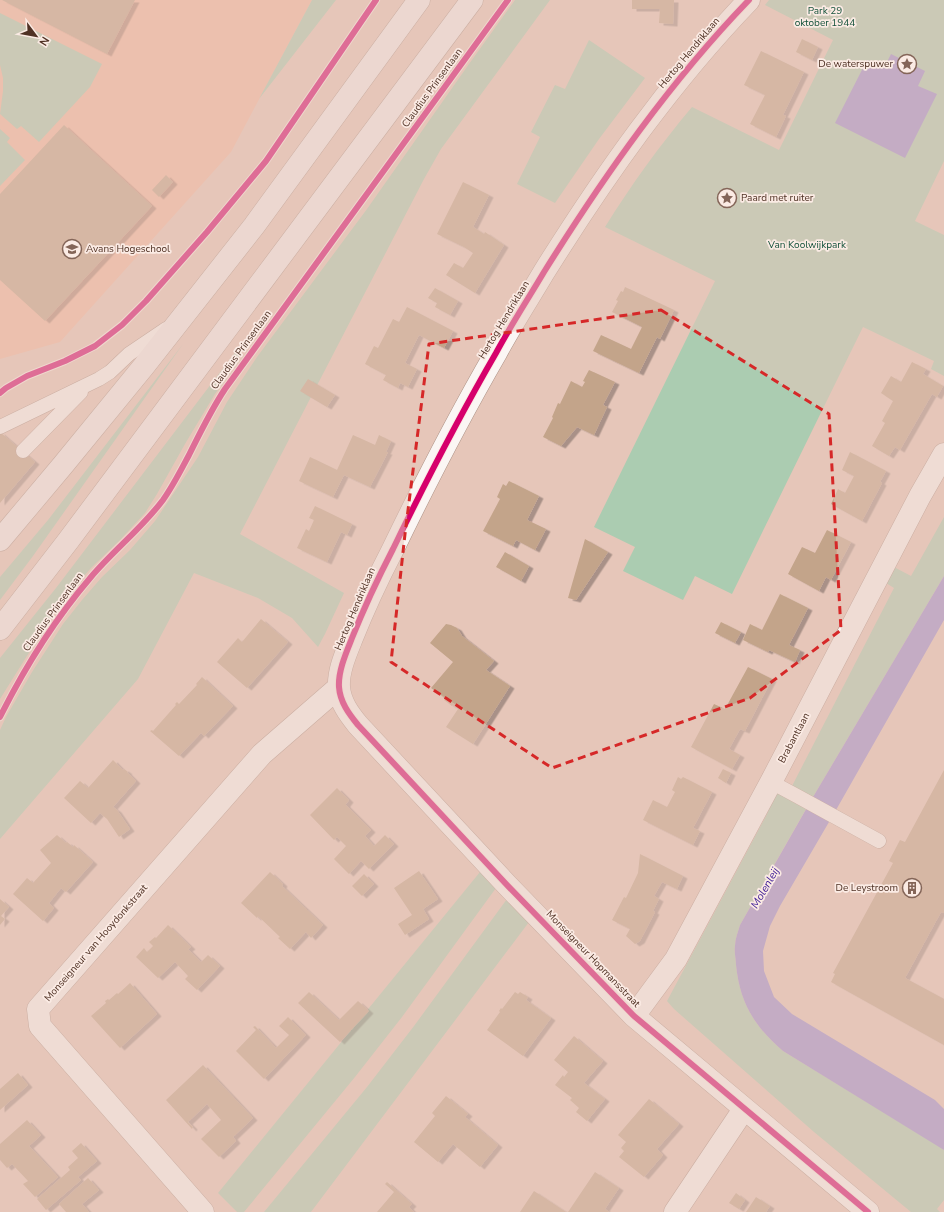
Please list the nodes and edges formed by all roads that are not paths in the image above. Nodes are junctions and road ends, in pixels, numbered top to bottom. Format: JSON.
{"nodes":[{"id":1,"x":419,"y":0,"type":"edge"},
{"id":2,"x":472,"y":0,"type":"edge"},
{"id":3,"x":748,"y":0,"type":"edge"},
{"id":4,"x":181,"y":319,"type":"junction"},
{"id":5,"x":88,"y":385,"type":"junction"},
{"id":6,"x":0,"y":427,"type":"edge"},
{"id":7,"x":22,"y":451,"type":"dead end"},
{"id":8,"x":944,"y":454,"type":"edge"},
{"id":9,"x":0,"y":540,"type":"edge"},
{"id":10,"x":0,"y":629,"type":"edge"},
{"id":11,"x":339,"y":687,"type":"junction"},
{"id":12,"x":771,"y":782,"type":"junction"},
{"id":13,"x":879,"y":841,"type":"dead end"},
{"id":14,"x":634,"y":1016,"type":"junction"},
{"id":15,"x":744,"y":1109,"type":"junction"},
{"id":16,"x":203,"y":1212,"type":"edge"},
{"id":17,"x":675,"y":1212,"type":"edge"},
{"id":18,"x":868,"y":1212,"type":"edge"}],
"edges":[{"from":1,"to":4,"type":"main road"},
{"from":2,"to":10,"type":"main road","name":"Claudius Prinsenlaan"},
{"from":3,"to":11,"type":"street","name":"Hertog Hendriklaan"},
{"from":4,"to":5,"type":"lane"},
{"from":4,"to":9,"type":"main road"},
{"from":5,"to":6,"type":"lane"},
{"from":5,"to":7,"type":"lane"},
{"from":8,"to":12,"type":"street","name":"Brabantlaan"},
{"from":11,"to":14,"type":"street","name":"Monseigneur Hopmansstraat"},
{"from":11,"to":16,"type":"street","name":"Monseigneur van Hooydonkstraat"},
{"from":12,"to":13,"type":"lane"},
{"from":12,"to":14,"type":"street","name":"Brabantlaan"},
{"from":14,"to":15,"type":"street","name":"Monseigneur Hopmansstraat"},
{"from":15,"to":17,"type":"street"},
{"from":15,"to":18,"type":"street","name":"Monseigneur Hopmansstraat"}]}
